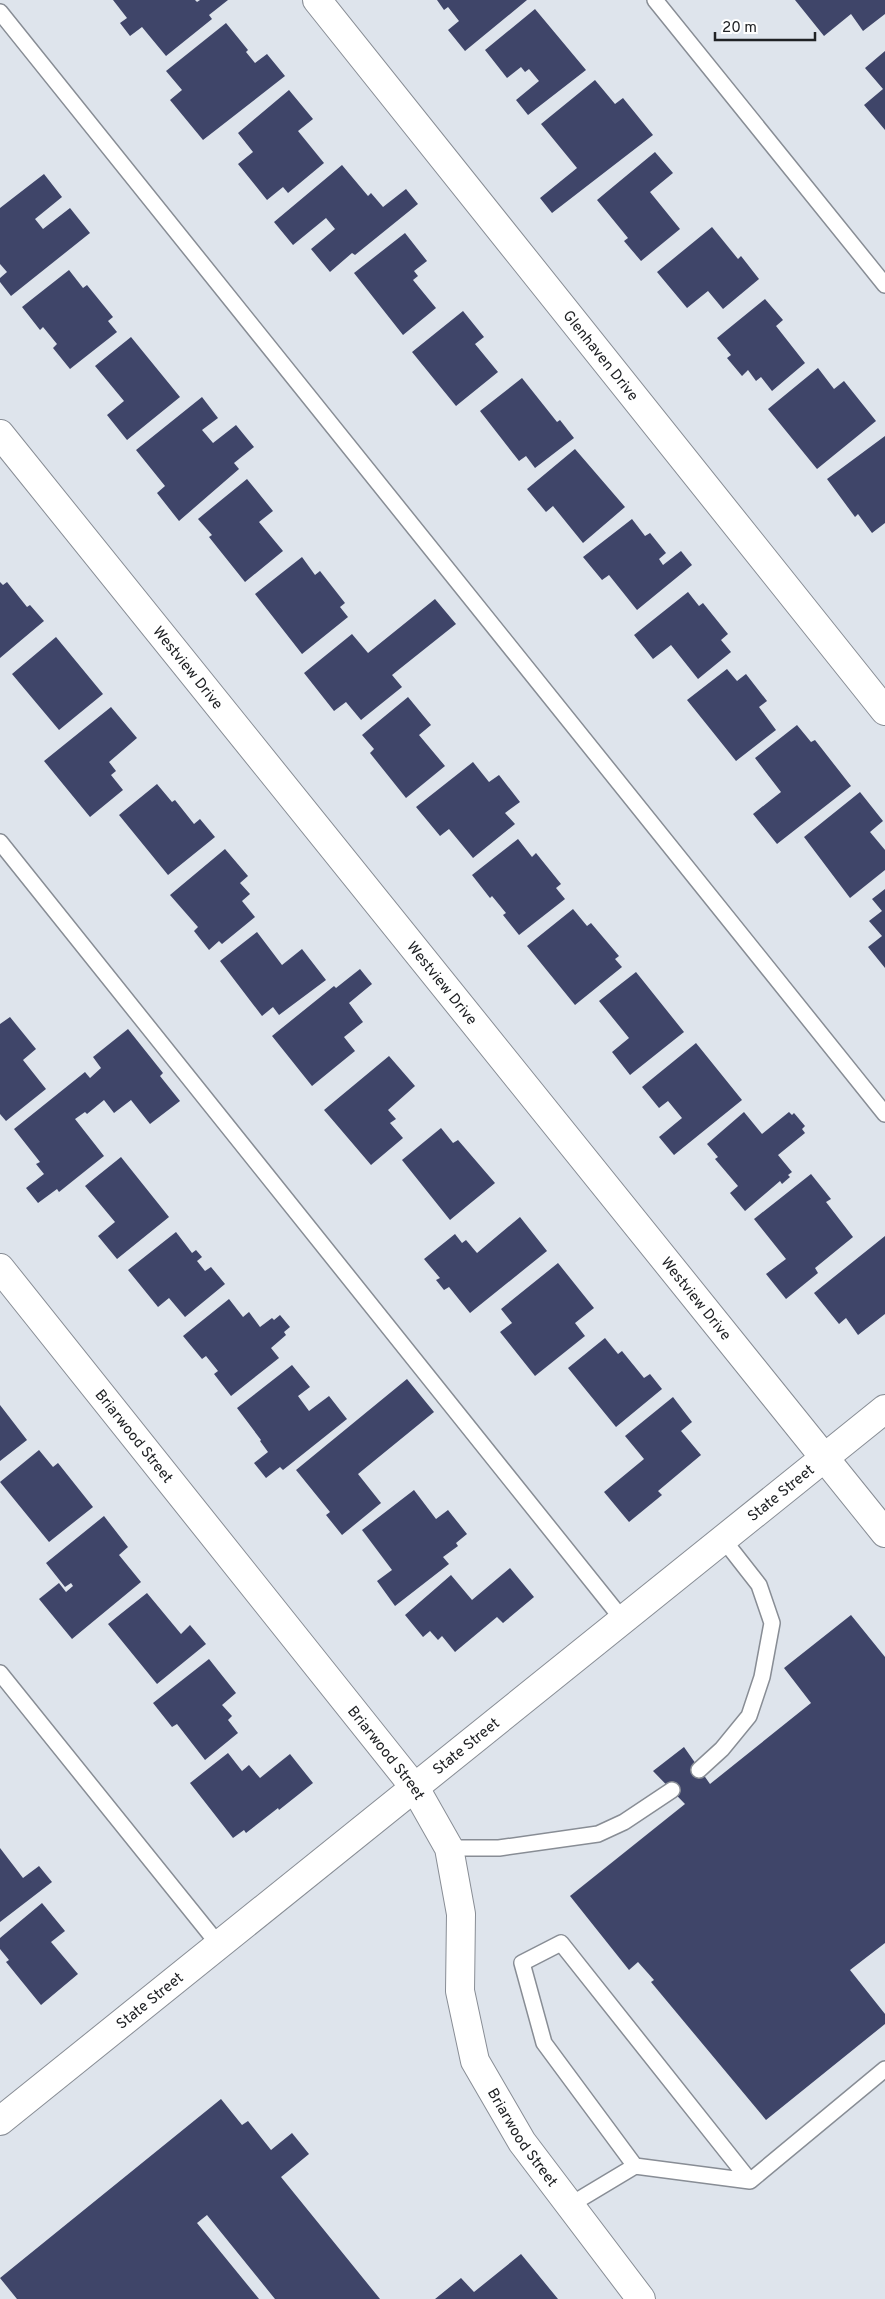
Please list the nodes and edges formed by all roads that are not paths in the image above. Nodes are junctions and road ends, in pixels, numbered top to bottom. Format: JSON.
{"nodes":[{"id":1,"x":317,"y":0,"type":"edge"},
{"id":2,"x":655,"y":0,"type":"edge"},
{"id":3,"x":0,"y":12,"type":"edge"},
{"id":4,"x":885,"y":285,"type":"edge"},
{"id":5,"x":0,"y":434,"type":"edge"},
{"id":6,"x":885,"y":711,"type":"edge"},
{"id":7,"x":0,"y":842,"type":"edge"},
{"id":8,"x":885,"y":1114,"type":"edge"},
{"id":9,"x":0,"y":1268,"type":"edge"},
{"id":10,"x":885,"y":1409,"type":"edge"},
{"id":11,"x":825,"y":1457,"type":"junction"},
{"id":12,"x":885,"y":1533,"type":"edge"},
{"id":13,"x":723,"y":1539,"type":"junction"},
{"id":14,"x":623,"y":1620,"type":"junction"},
{"id":15,"x":0,"y":1673,"type":"edge"},
{"id":16,"x":699,"y":1770,"type":"dead end"},
{"id":17,"x":415,"y":1788,"type":"junction"},
{"id":18,"x":672,"y":1790,"type":"dead end"},
{"id":19,"x":450,"y":1848,"type":"junction"},
{"id":20,"x":219,"y":1945,"type":"junction"},
{"id":21,"x":885,"y":2069,"type":"edge"},
{"id":22,"x":4,"y":2109,"type":"edge"},
{"id":23,"x":635,"y":2166,"type":"junction"},
{"id":24,"x":750,"y":2181,"type":"junction"},
{"id":25,"x":570,"y":2205,"type":"junction"},
{"id":26,"x":640,"y":2299,"type":"edge"}],
"edges":[{"from":1,"to":6,"type":"street","name":"Glenhaven Drive"},
{"from":2,"to":4,"type":"lane"},
{"from":3,"to":8,"type":"lane"},
{"from":5,"to":11,"type":"street","name":"Westview Drive"},
{"from":7,"to":14,"type":"lane"},
{"from":9,"to":17,"type":"street","name":"Briarwood Street"},
{"from":10,"to":11,"type":"street","name":"State Street"},
{"from":11,"to":12,"type":"street","name":"Westview Drive"},
{"from":11,"to":13,"type":"street","name":"State Street"},
{"from":13,"to":14,"type":"street","name":"State Street"},
{"from":13,"to":16,"type":"lane"},
{"from":14,"to":17,"type":"street","name":"State Street"},
{"from":15,"to":20,"type":"lane"},
{"from":17,"to":19,"type":"street","name":"Briarwood Street"},
{"from":17,"to":20,"type":"street","name":"State Street"},
{"from":18,"to":19,"type":"lane"},
{"from":19,"to":25,"type":"street","name":"Briarwood Street"},
{"from":20,"to":22,"type":"street","name":"State Street"},
{"from":21,"to":24,"type":"lane"},
{"from":23,"to":24,"type":"lane"},
{"from":23,"to":24,"type":"lane"},
{"from":23,"to":25,"type":"lane"},
{"from":25,"to":26,"type":"street","name":"Briarwood Street"}]}
